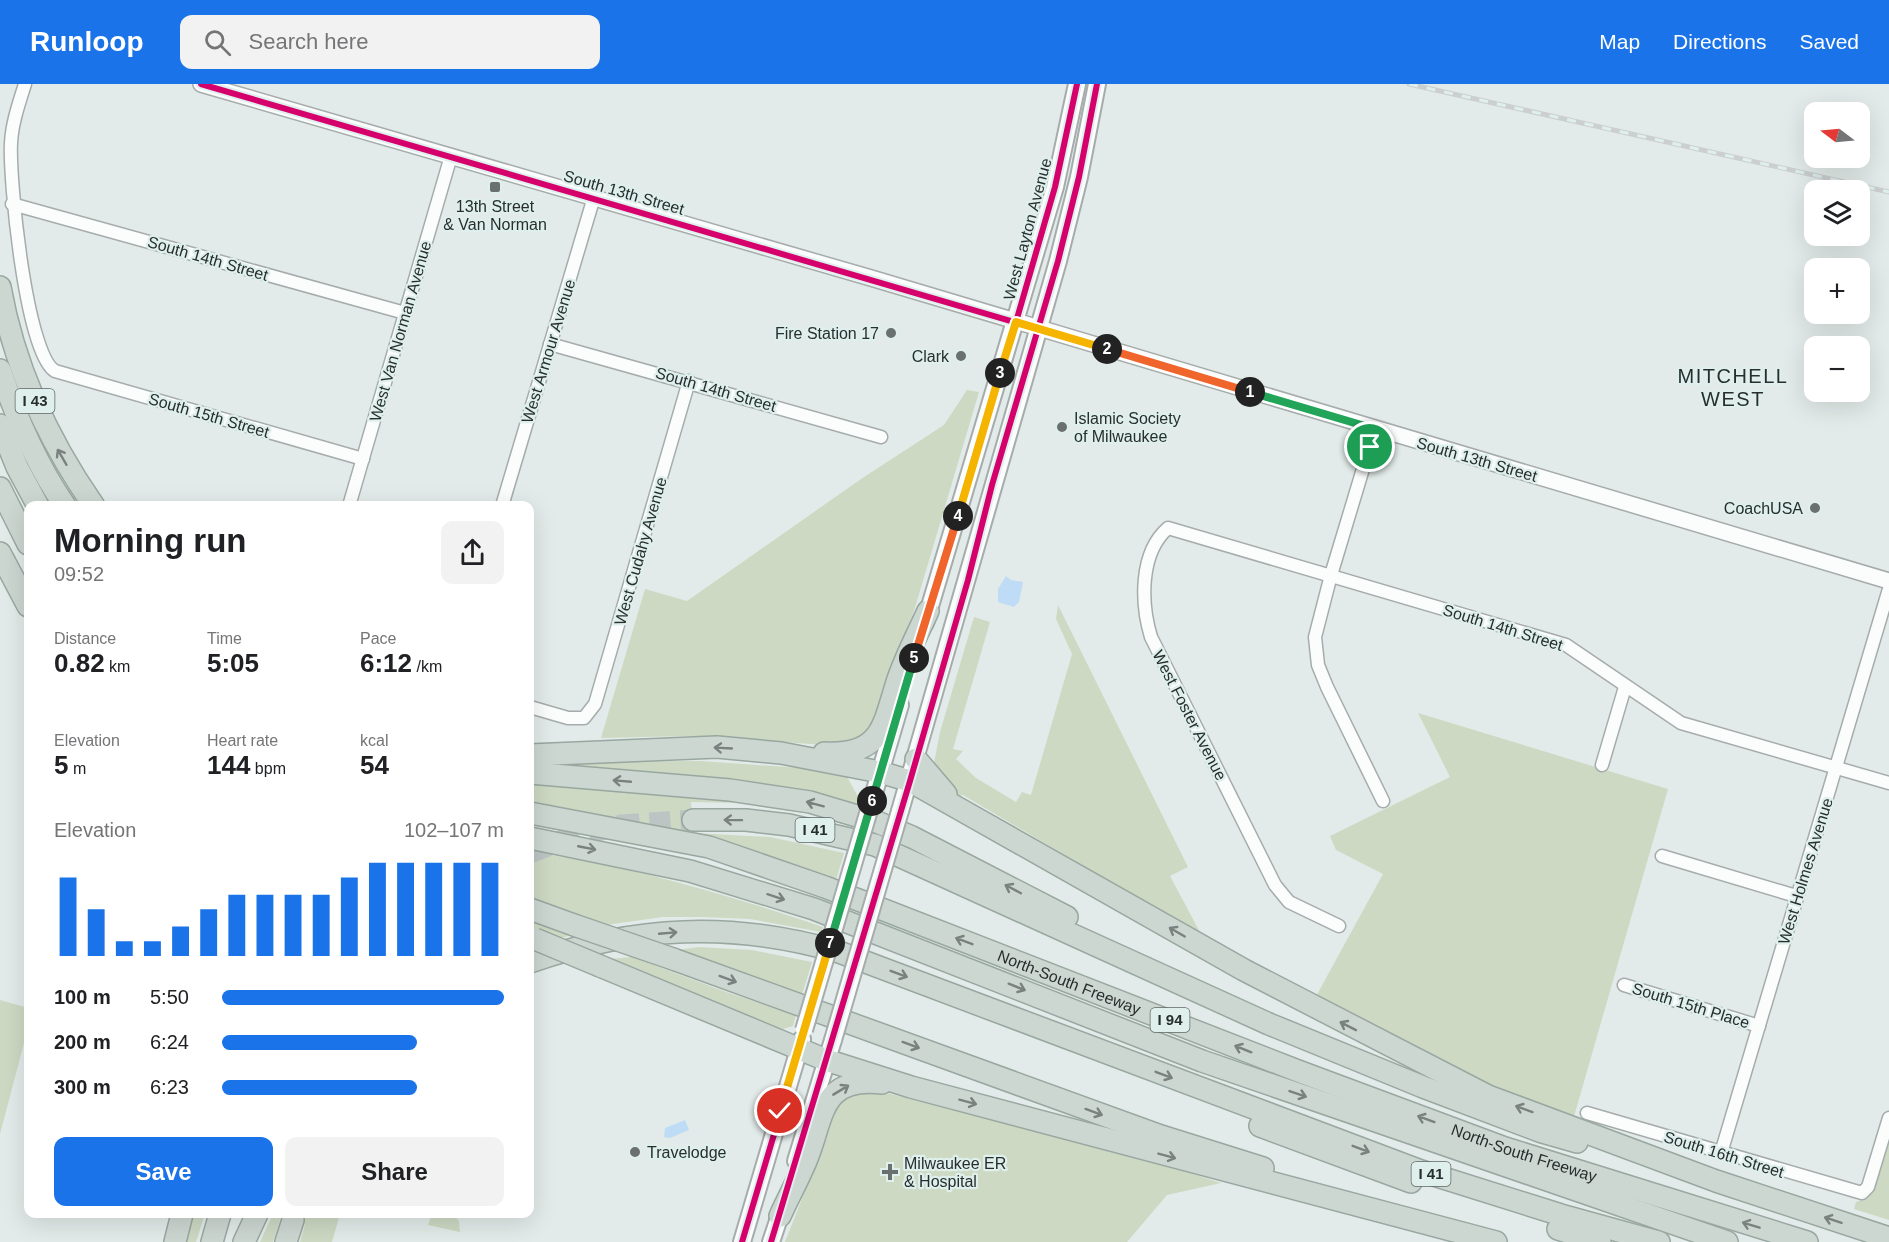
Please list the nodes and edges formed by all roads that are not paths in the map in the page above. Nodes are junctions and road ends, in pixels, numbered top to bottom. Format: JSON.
{"nodes":[{"id":1,"x":25,"y":84,"type":"edge"},
{"id":2,"x":201,"y":84,"type":"edge"},
{"id":3,"x":1077,"y":84,"type":"edge"},
{"id":4,"x":1096,"y":84,"type":"edge"},
{"id":5,"x":451,"y":156,"type":"junction"},
{"id":6,"x":594,"y":197,"type":"junction"},
{"id":7,"x":12,"y":204,"type":"junction"},
{"id":8,"x":0,"y":287,"type":"edge"},
{"id":9,"x":405,"y":313,"type":"junction"},
{"id":10,"x":1016,"y":322,"type":"junction"},
{"id":11,"x":1038,"y":329,"type":"junction"},
{"id":12,"x":550,"y":344,"type":"junction"},
{"id":13,"x":0,"y":370,"type":"edge"},
{"id":14,"x":689,"y":381,"type":"junction"},
{"id":15,"x":0,"y":425,"type":"edge"},
{"id":16,"x":1375,"y":429,"type":"junction"},
{"id":17,"x":881,"y":437,"type":"dead end"},
{"id":18,"x":363,"y":459,"type":"junction"},
{"id":19,"x":0,"y":488,"type":"edge"},
{"id":20,"x":35,"y":501,"type":"edge"},
{"id":21,"x":62,"y":501,"type":"edge"},
{"id":22,"x":91,"y":501,"type":"edge"},
{"id":23,"x":350,"y":501,"type":"edge"},
{"id":24,"x":503,"y":501,"type":"edge"},
{"id":25,"x":1168,"y":528,"type":"joint"},
{"id":26,"x":24,"y":536,"type":"edge"},
{"id":27,"x":0,"y":553,"type":"edge"},
{"id":28,"x":1331,"y":575,"type":"junction"},
{"id":29,"x":1889,"y":580,"type":"edge"},
{"id":30,"x":1889,"y":589,"type":"edge"},
{"id":31,"x":24,"y":598,"type":"edge"},
{"id":32,"x":928,"y":611,"type":"junction"},
{"id":33,"x":1625,"y":687,"type":"junction"},
{"id":34,"x":534,"y":708,"type":"edge"},
{"id":35,"x":781,"y":753,"type":"junction"},
{"id":36,"x":534,"y":755,"type":"edge"},
{"id":37,"x":916,"y":759,"type":"junction"},
{"id":38,"x":1602,"y":765,"type":"dead end"},
{"id":39,"x":1836,"y":767,"type":"junction"},
{"id":40,"x":880,"y":772,"type":"junction"},
{"id":41,"x":534,"y":773,"type":"edge"},
{"id":42,"x":910,"y":781,"type":"junction"},
{"id":43,"x":1889,"y":783,"type":"edge"},
{"id":44,"x":1383,"y":801,"type":"dead end"},
{"id":45,"x":962,"y":809,"type":"junction"},
{"id":46,"x":534,"y":814,"type":"edge"},
{"id":47,"x":693,"y":820,"type":"tunnel mouth"},
{"id":48,"x":534,"y":839,"type":"edge"},
{"id":49,"x":1662,"y":856,"type":"dead end"},
{"id":50,"x":1796,"y":896,"type":"junction"},
{"id":51,"x":534,"y":910,"type":"edge"},
{"id":52,"x":1339,"y":926,"type":"dead end"},
{"id":53,"x":534,"y":939,"type":"edge"},
{"id":54,"x":534,"y":961,"type":"edge"},
{"id":55,"x":1624,"y":985,"type":"dead end"},
{"id":56,"x":1269,"y":1024,"type":"junction"},
{"id":57,"x":1759,"y":1026,"type":"junction"},
{"id":58,"x":801,"y":1039,"type":"junction"},
{"id":59,"x":826,"y":1060,"type":"junction"},
{"id":60,"x":911,"y":1087,"type":"junction"},
{"id":61,"x":1208,"y":1092,"type":"junction"},
{"id":62,"x":1587,"y":1113,"type":"dead end"},
{"id":63,"x":1888,"y":1125,"type":"edge"},
{"id":64,"x":1721,"y":1153,"type":"junction"},
{"id":65,"x":1716,"y":1181,"type":"junction"},
{"id":66,"x":780,"y":1215,"type":"junction"},
{"id":67,"x":181,"y":1218,"type":"edge"},
{"id":68,"x":219,"y":1218,"type":"edge"},
{"id":69,"x":255,"y":1218,"type":"edge"},
{"id":70,"x":293,"y":1220,"type":"dead end"},
{"id":71,"x":1889,"y":1238,"type":"edge"},
{"id":72,"x":175,"y":1242,"type":"edge"},
{"id":73,"x":212,"y":1242,"type":"edge"},
{"id":74,"x":244,"y":1242,"type":"edge"},
{"id":75,"x":286,"y":1242,"type":"edge"},
{"id":76,"x":742,"y":1242,"type":"edge"},
{"id":77,"x":771,"y":1242,"type":"edge"},
{"id":78,"x":1496,"y":1242,"type":"edge"},
{"id":79,"x":1512,"y":1242,"type":"edge"},
{"id":80,"x":1600,"y":1242,"type":"edge"},
{"id":81,"x":1659,"y":1242,"type":"edge"},
{"id":82,"x":1727,"y":1242,"type":"edge"},
{"id":83,"x":1807,"y":1242,"type":"edge"}],
"edges":[{"from":1,"to":7,"type":"street"},
{"from":2,"to":5,"type":"street","name":"South 13th Street"},
{"from":3,"to":10,"type":"main road","name":"West Layton Avenue"},
{"from":4,"to":11,"type":"main road"},
{"from":5,"to":6,"type":"street","name":"South 13th Street"},
{"from":5,"to":9,"type":"street","name":"West Van Norman Avenue"},
{"from":6,"to":10,"type":"street","name":"South 13th Street"},
{"from":6,"to":12,"type":"street","name":"West Armour Avenue"},
{"from":7,"to":9,"type":"street","name":"South 14th Street"},
{"from":7,"to":18,"type":"street","name":"South 15th Street"},
{"from":22,"to":8,"type":"highway","number":"I 43","one_way":true},
{"from":9,"to":18,"type":"street","name":"West Van Norman Avenue"},
{"from":10,"to":11,"type":"street","name":"South 13th Street"},
{"from":10,"to":32,"type":"main road","name":"West Layton Avenue"},
{"from":11,"to":16,"type":"street","name":"South 13th Street"},
{"from":11,"to":37,"type":"main road"},
{"from":12,"to":14,"type":"street","name":"South 14th Street"},
{"from":12,"to":24,"type":"street","name":"West Armour Avenue"},
{"from":13,"to":21,"type":"highway"},
{"from":14,"to":17,"type":"street","name":"South 14th Street"},
{"from":14,"to":34,"type":"street","name":"West Cudahy Avenue"},
{"from":15,"to":20,"type":"highway"},
{"from":16,"to":28,"type":"street"},
{"from":16,"to":29,"type":"street","name":"South 13th Street"},
{"from":18,"to":23,"type":"street","name":"West Van Norman Avenue"},
{"from":19,"to":26,"type":"highway"},
{"from":25,"to":28,"type":"street","name":"South 14th Street"},
{"from":25,"to":52,"type":"street","name":"West Foster Avenue"},
{"from":27,"to":31,"type":"highway"},
{"from":28,"to":33,"type":"street","name":"South 14th Street"},
{"from":28,"to":44,"type":"street"},
{"from":30,"to":39,"type":"street","name":"West Holmes Avenue"},
{"from":32,"to":35,"type":"highway"},
{"from":32,"to":40,"type":"main road","name":"West Layton Avenue"},
{"from":33,"to":38,"type":"street"},
{"from":33,"to":39,"type":"street","name":"South 14th Street"},
{"from":35,"to":36,"type":"highway","one_way":true},
{"from":35,"to":40,"type":"highway"},
{"from":37,"to":42,"type":"main road"},
{"from":37,"to":45,"type":"highway"},
{"from":39,"to":43,"type":"street","name":"South 14th Street"},
{"from":39,"to":50,"type":"street","name":"West Holmes Avenue"},
{"from":40,"to":42,"type":"highway"},
{"from":40,"to":58,"type":"main road","name":"West Layton Avenue","bridge":true},
{"from":56,"to":41,"type":"highway","one_way":true},
{"from":42,"to":45,"type":"highway"},
{"from":42,"to":59,"type":"main road","bridge":true},
{"from":65,"to":45,"type":"highway","one_way":true},
{"from":83,"to":46,"type":"highway","name":"North-South Freeway","number":"I 94","one_way":true},
{"from":56,"to":47,"type":"highway","number":"I 41","one_way":true},
{"from":48,"to":82,"type":"highway","name":"North-South Freeway","number":"I 94","one_way":true},
{"from":49,"to":50,"type":"street"},
{"from":50,"to":57,"type":"street","name":"West Holmes Avenue"},
{"from":51,"to":79,"type":"highway","one_way":true,"bridge":true},
{"from":53,"to":58,"type":"highway","bridge":true},
{"from":54,"to":61,"type":"highway","number":"I 41","one_way":true},
{"from":55,"to":57,"type":"street","name":"South 15th Place"},
{"from":56,"to":65,"type":"highway","number":"I 41"},
{"from":57,"to":64,"type":"street","name":"West Holmes Avenue"},
{"from":58,"to":59,"type":"highway"},
{"from":58,"to":76,"type":"main road","name":"West Layton Avenue"},
{"from":59,"to":60,"type":"highway"},
{"from":59,"to":66,"type":"main road"},
{"from":66,"to":60,"type":"highway","one_way":true},
{"from":60,"to":78,"type":"highway","one_way":true},
{"from":61,"to":80,"type":"highway"},
{"from":61,"to":81,"type":"highway","number":"I 41","one_way":true},
{"from":62,"to":64,"type":"street","name":"South 16th Street"},
{"from":63,"to":64,"type":"street","name":"South 16th Street"},
{"from":71,"to":65,"type":"highway","number":"I 41","one_way":true},
{"from":66,"to":77,"type":"main road"},
{"from":67,"to":72,"type":"highway"},
{"from":68,"to":73,"type":"highway"},
{"from":69,"to":74,"type":"highway"},
{"from":70,"to":75,"type":"highway"}]}
